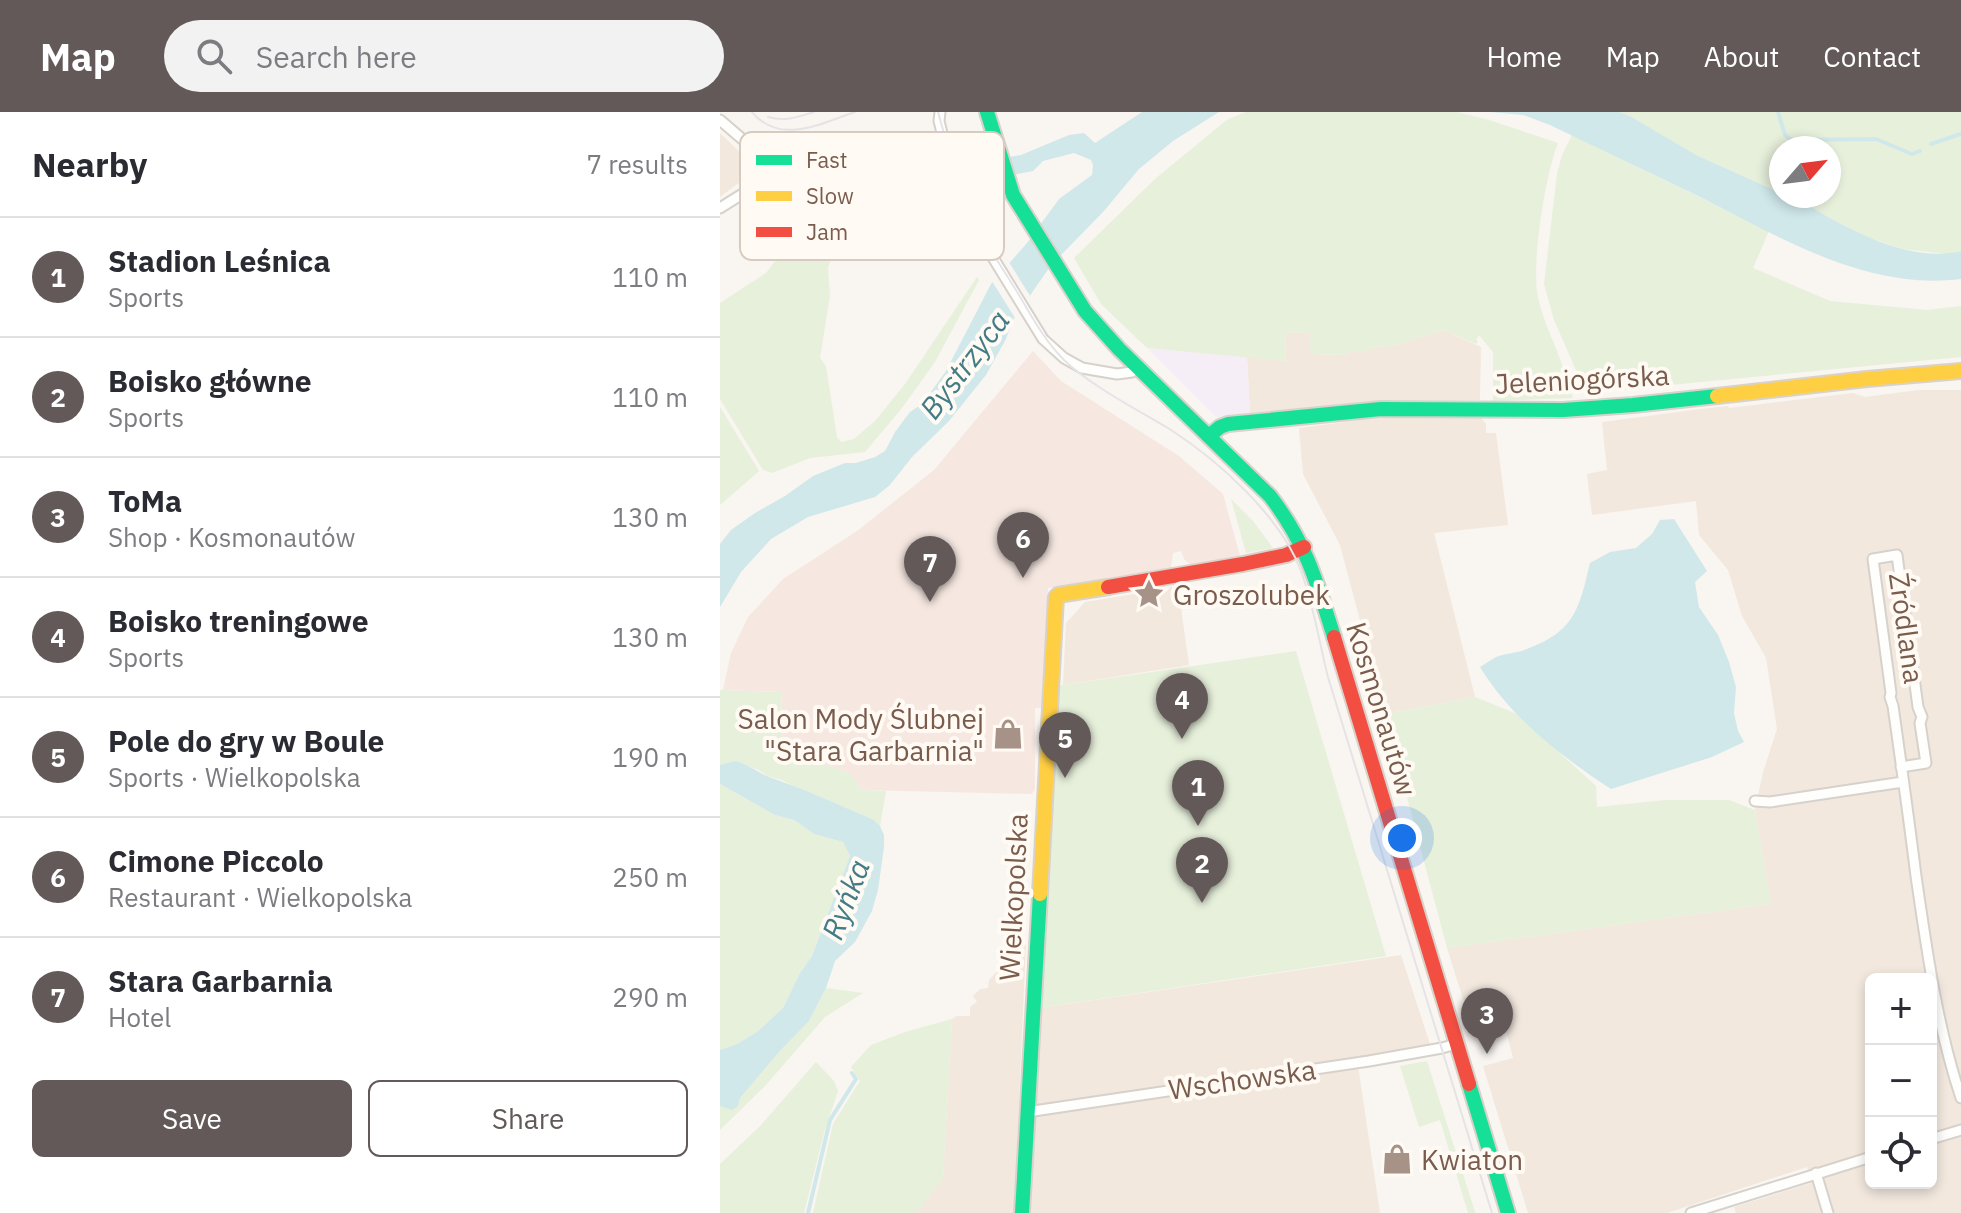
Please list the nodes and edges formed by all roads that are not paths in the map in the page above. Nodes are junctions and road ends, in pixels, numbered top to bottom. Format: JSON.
{"nodes":[{"id":1,"x":940,"y":112,"type":"edge"},
{"id":2,"x":987,"y":112,"type":"edge"},
{"id":3,"x":720,"y":120,"type":"edge"},
{"id":4,"x":942,"y":132,"type":"edge"},
{"id":5,"x":993,"y":132,"type":"edge"},
{"id":6,"x":740,"y":137,"type":"edge"},
{"id":7,"x":1004,"y":167,"type":"edge"},
{"id":8,"x":740,"y":196,"type":"edge"},
{"id":9,"x":720,"y":208,"type":"edge"},
{"id":10,"x":994,"y":260,"type":"edge"},
{"id":11,"x":1138,"y":367,"type":"junction"},
{"id":12,"x":1961,"y":371,"type":"edge"},
{"id":13,"x":1209,"y":436,"type":"junction"},
{"id":14,"x":1304,"y":547,"type":"junction"},
{"id":15,"x":1901,"y":767,"type":"junction"},
{"id":16,"x":1903,"y":782,"type":"junction"},
{"id":17,"x":1755,"y":801,"type":"dead end"},
{"id":18,"x":1456,"y":1044,"type":"junction"},
{"id":19,"x":1961,"y":1098,"type":"edge"},
{"id":20,"x":1027,"y":1112,"type":"junction"},
{"id":21,"x":1961,"y":1130,"type":"edge"},
{"id":22,"x":1937,"y":1137,"type":"edge"},
{"id":23,"x":1865,"y":1159,"type":"edge"},
{"id":24,"x":1816,"y":1173,"type":"junction"},
{"id":25,"x":1722,"y":1208,"type":"edge"},
{"id":26,"x":1022,"y":1213,"type":"edge"},
{"id":27,"x":1508,"y":1213,"type":"edge"},
{"id":28,"x":1691,"y":1213,"type":"edge"},
{"id":29,"x":1828,"y":1213,"type":"edge"}],
"edges":[{"from":1,"to":4,"type":"street"},
{"from":2,"to":5,"type":"street","name":"Kosmonautów"},
{"from":3,"to":6,"type":"street"},
{"from":7,"to":11,"type":"street","name":"Kosmonautów"},
{"from":8,"to":9,"type":"street"},
{"from":10,"to":11,"type":"street"},
{"from":11,"to":13,"type":"street","name":"Kosmonautów"},
{"from":12,"to":13,"type":"street","name":"Jeleniogórska"},
{"from":13,"to":14,"type":"street","name":"Kosmonautów"},
{"from":14,"to":18,"type":"street","name":"Kosmonautów"},
{"from":14,"to":20,"type":"street","name":"Wielkopolska"},
{"from":15,"to":15,"type":"street","name":"Źródlana"},
{"from":15,"to":16,"type":"street","name":"Źródlana"},
{"from":16,"to":17,"type":"street"},
{"from":16,"to":19,"type":"street","name":"Źródlana"},
{"from":18,"to":20,"type":"street","name":"Wschowska"},
{"from":18,"to":27,"type":"street","name":"Kosmonautów"},
{"from":20,"to":26,"type":"street","name":"Wielkopolska"},
{"from":21,"to":22,"type":"street"},
{"from":23,"to":24,"type":"street"},
{"from":24,"to":25,"type":"street"},
{"from":24,"to":29,"type":"street"},
{"from":25,"to":28,"type":"street"}]}
